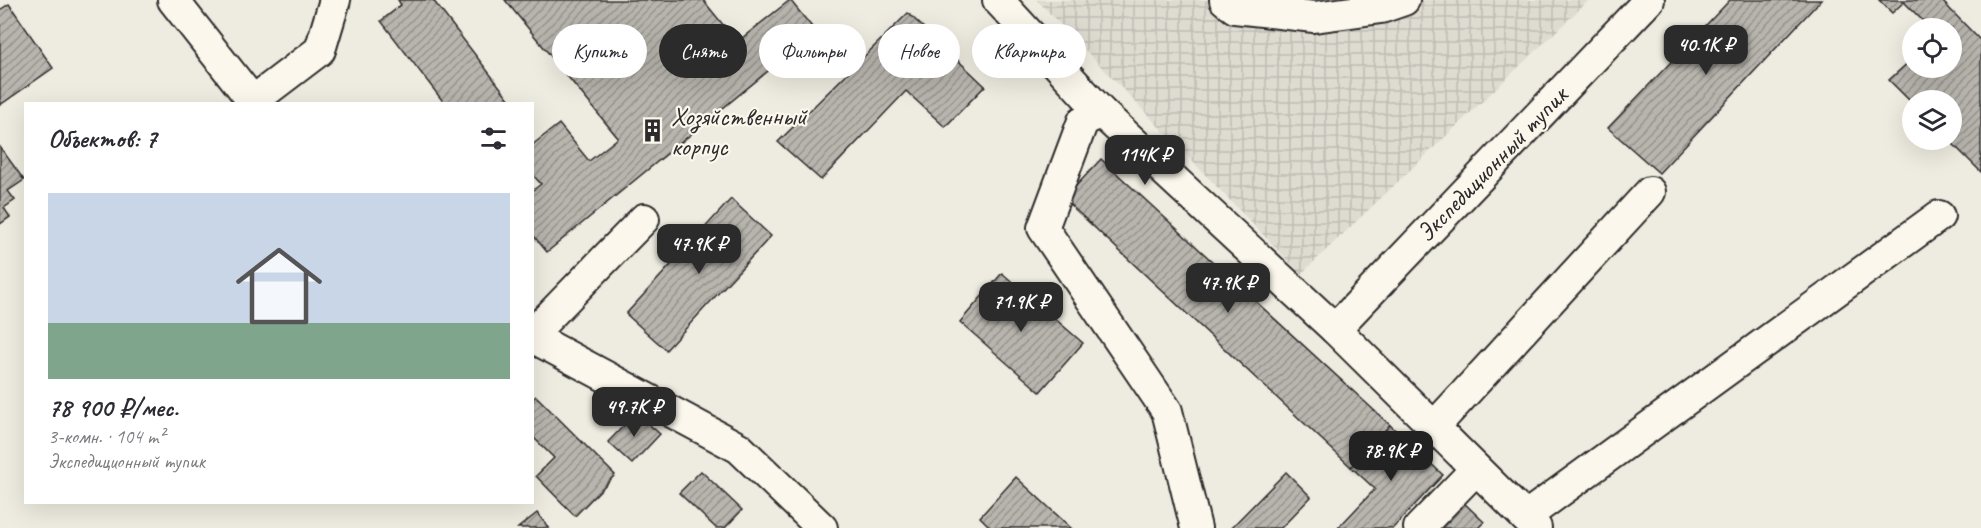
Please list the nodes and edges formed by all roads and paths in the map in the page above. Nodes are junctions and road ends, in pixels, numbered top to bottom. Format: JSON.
{"nodes":[{"id":1,"x":173,"y":0,"type":"edge"},
{"id":2,"x":335,"y":0,"type":"edge"},
{"id":3,"x":998,"y":0,"type":"edge"},
{"id":4,"x":1225,"y":0,"type":"edge"},
{"id":5,"x":1650,"y":0,"type":"edge"},
{"id":6,"x":1387,"y":3,"type":"edge"},
{"id":7,"x":252,"y":102,"type":"edge"},
{"id":8,"x":254,"y":102,"type":"edge"},
{"id":9,"x":1101,"y":112,"type":"junction"},
{"id":10,"x":1650,"y":192,"type":"dead end"},
{"id":11,"x":1939,"y":216,"type":"dead end"},
{"id":12,"x":644,"y":219,"type":"dead end"},
{"id":13,"x":1335,"y":329,"type":"junction"},
{"id":14,"x":534,"y":333,"type":"edge"},
{"id":15,"x":534,"y":336,"type":"edge"},
{"id":16,"x":1434,"y":427,"type":"junction"},
{"id":17,"x":1476,"y":469,"type":"junction"},
{"id":18,"x":1530,"y":522,"type":"edge"},
{"id":19,"x":822,"y":528,"type":"edge"},
{"id":20,"x":1196,"y":528,"type":"edge"},
{"id":21,"x":1419,"y":528,"type":"edge"}],
"edges":[{"from":1,"to":7,"type":"street"},
{"from":2,"to":8,"type":"street"},
{"from":3,"to":9,"type":"street"},
{"from":4,"to":6,"type":"street"},
{"from":5,"to":13,"type":"street","name":"Экспедиционный тупик"},
{"from":9,"to":13,"type":"street"},
{"from":9,"to":20,"type":"street"},
{"from":10,"to":16,"type":"street"},
{"from":11,"to":18,"type":"street"},
{"from":12,"to":14,"type":"street"},
{"from":13,"to":16,"type":"street"},
{"from":15,"to":19,"type":"street"},
{"from":16,"to":17,"type":"street"},
{"from":17,"to":18,"type":"street"},
{"from":17,"to":21,"type":"street"}]}
